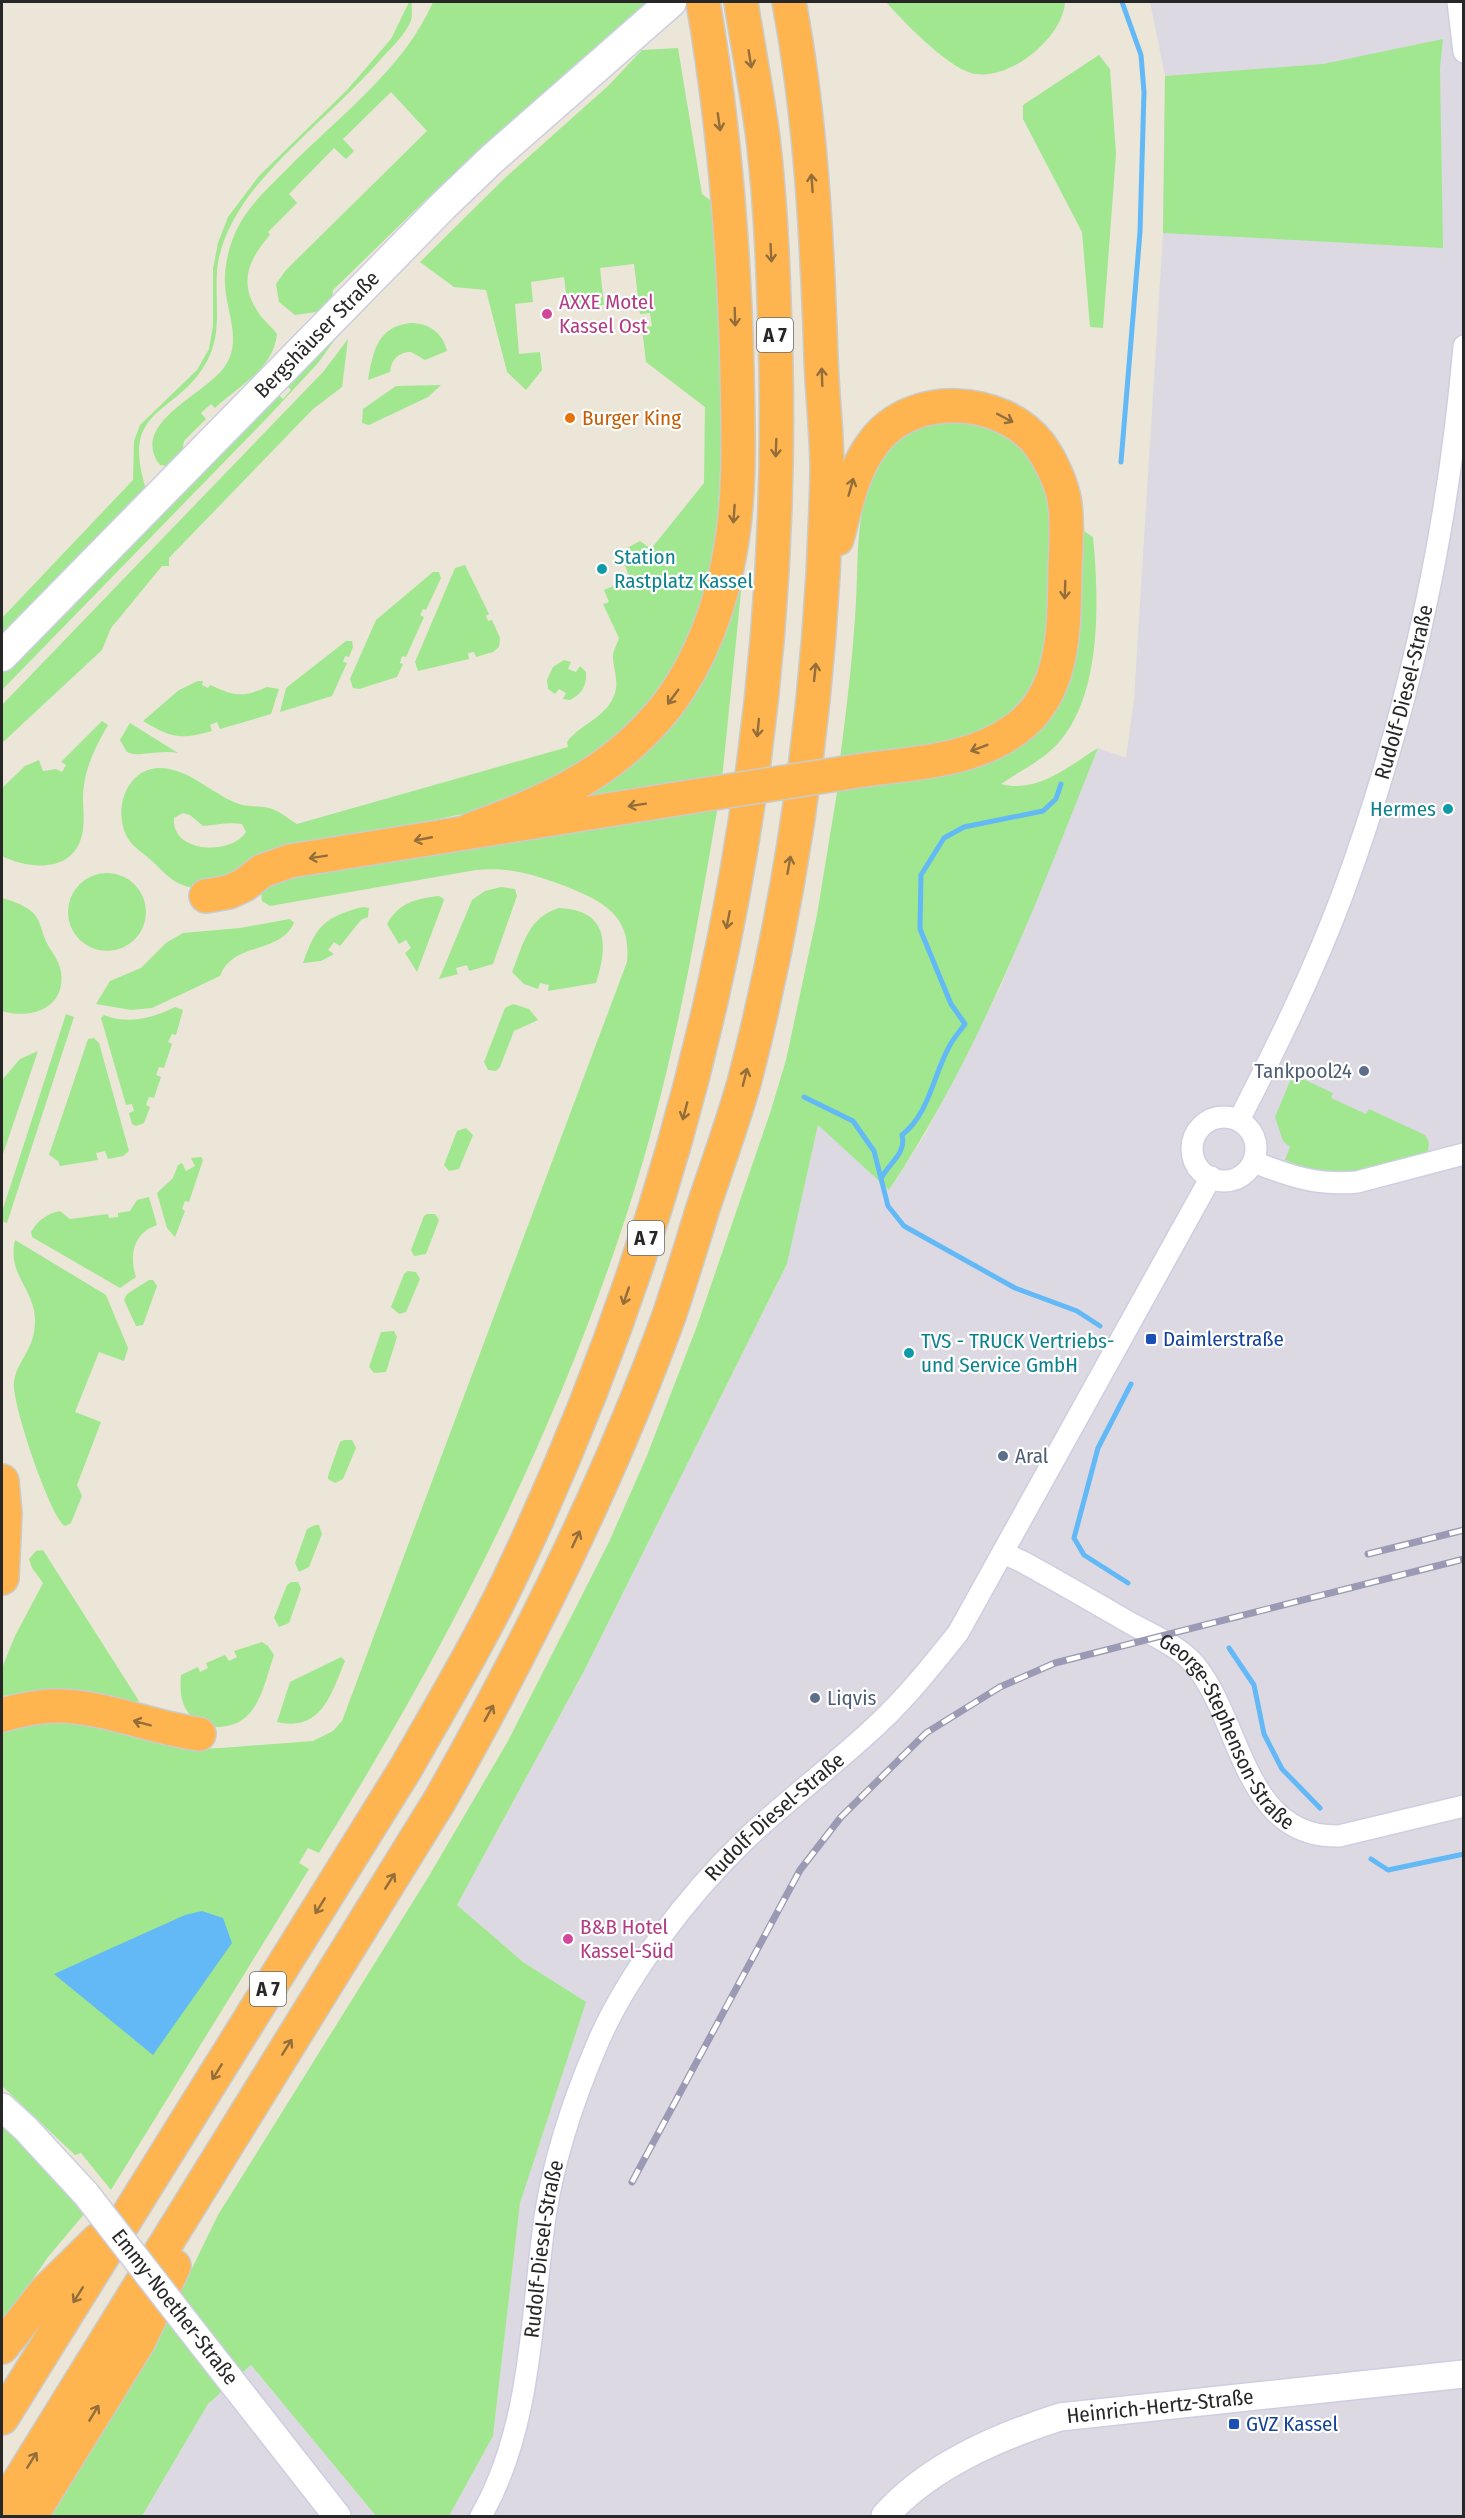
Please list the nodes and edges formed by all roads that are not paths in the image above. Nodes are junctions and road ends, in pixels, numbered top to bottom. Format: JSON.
{"nodes":[{"id":1,"x":671,"y":2,"type":"edge"},
{"id":2,"x":702,"y":2,"type":"edge"},
{"id":3,"x":741,"y":2,"type":"edge"},
{"id":4,"x":789,"y":2,"type":"edge"},
{"id":5,"x":1458,"y":2,"type":"edge"},
{"id":6,"x":1464,"y":52,"type":"edge"},
{"id":7,"x":1464,"y":346,"type":"edge"},
{"id":8,"x":820,"y":605,"type":"junction"},
{"id":9,"x":2,"y":656,"type":"edge"},
{"id":10,"x":470,"y":830,"type":"junction"},
{"id":11,"x":206,"y":896,"type":"dead end"},
{"id":12,"x":1239,"y":1120,"type":"junction"},
{"id":13,"x":1464,"y":1154,"type":"edge"},
{"id":14,"x":1254,"y":1162,"type":"junction"},
{"id":15,"x":1210,"y":1178,"type":"junction"},
{"id":16,"x":2,"y":1481,"type":"edge"},
{"id":17,"x":1003,"y":1553,"type":"junction"},
{"id":18,"x":2,"y":1578,"type":"edge"},
{"id":19,"x":2,"y":1714,"type":"edge"},
{"id":20,"x":199,"y":1734,"type":"dead end"},
{"id":21,"x":1464,"y":1806,"type":"edge"},
{"id":22,"x":256,"y":2097,"type":"junction"},
{"id":23,"x":2,"y":2106,"type":"edge"},
{"id":24,"x":130,"y":2210,"type":"junction"},
{"id":25,"x":2,"y":2347,"type":"edge"},
{"id":26,"x":1464,"y":2374,"type":"edge"},
{"id":27,"x":2,"y":2418,"type":"edge"},
{"id":28,"x":2,"y":2509,"type":"edge"},
{"id":29,"x":31,"y":2517,"type":"edge"},
{"id":30,"x":337,"y":2517,"type":"edge"},
{"id":31,"x":481,"y":2517,"type":"edge"},
{"id":32,"x":885,"y":2517,"type":"edge"}],
"edges":[{"from":1,"to":9,"type":"main road","name":"Bergshäuser Straße"},
{"from":2,"to":10,"type":"highway","one_way":true},
{"from":3,"to":24,"type":"highway","number":"A 7","one_way":true},
{"from":8,"to":4,"type":"highway","number":"A 7","one_way":true},
{"from":5,"to":6,"type":"street"},
{"from":7,"to":12,"type":"street","name":"Rudolf-Diesel-Straße"},
{"from":8,"to":10,"type":"highway","one_way":true,"bridge":true},
{"from":22,"to":8,"type":"highway","number":"A 7","one_way":true},
{"from":10,"to":11,"type":"highway","one_way":true},
{"from":12,"to":14,"type":"street"},
{"from":12,"to":15,"type":"street"},
{"from":13,"to":14,"type":"street"},
{"from":14,"to":15,"type":"street"},
{"from":15,"to":17,"type":"street","name":"Rudolf-Diesel-Straße"},
{"from":16,"to":18,"type":"highway"},
{"from":17,"to":21,"type":"street","name":"George-Stephenson-Straße"},
{"from":17,"to":31,"type":"street","name":"Rudolf-Diesel-Straße"},
{"from":20,"to":19,"type":"highway","one_way":true},
{"from":28,"to":22,"type":"highway","number":"A 7","one_way":true},
{"from":29,"to":22,"type":"highway","one_way":true},
{"from":23,"to":30,"type":"street","name":"Emmy-Noether-Straße","bridge":true},
{"from":24,"to":25,"type":"highway"},
{"from":24,"to":27,"type":"highway","number":"A 7","one_way":true},
{"from":26,"to":32,"type":"street","name":"Heinrich-Hertz-Straße"}]}
